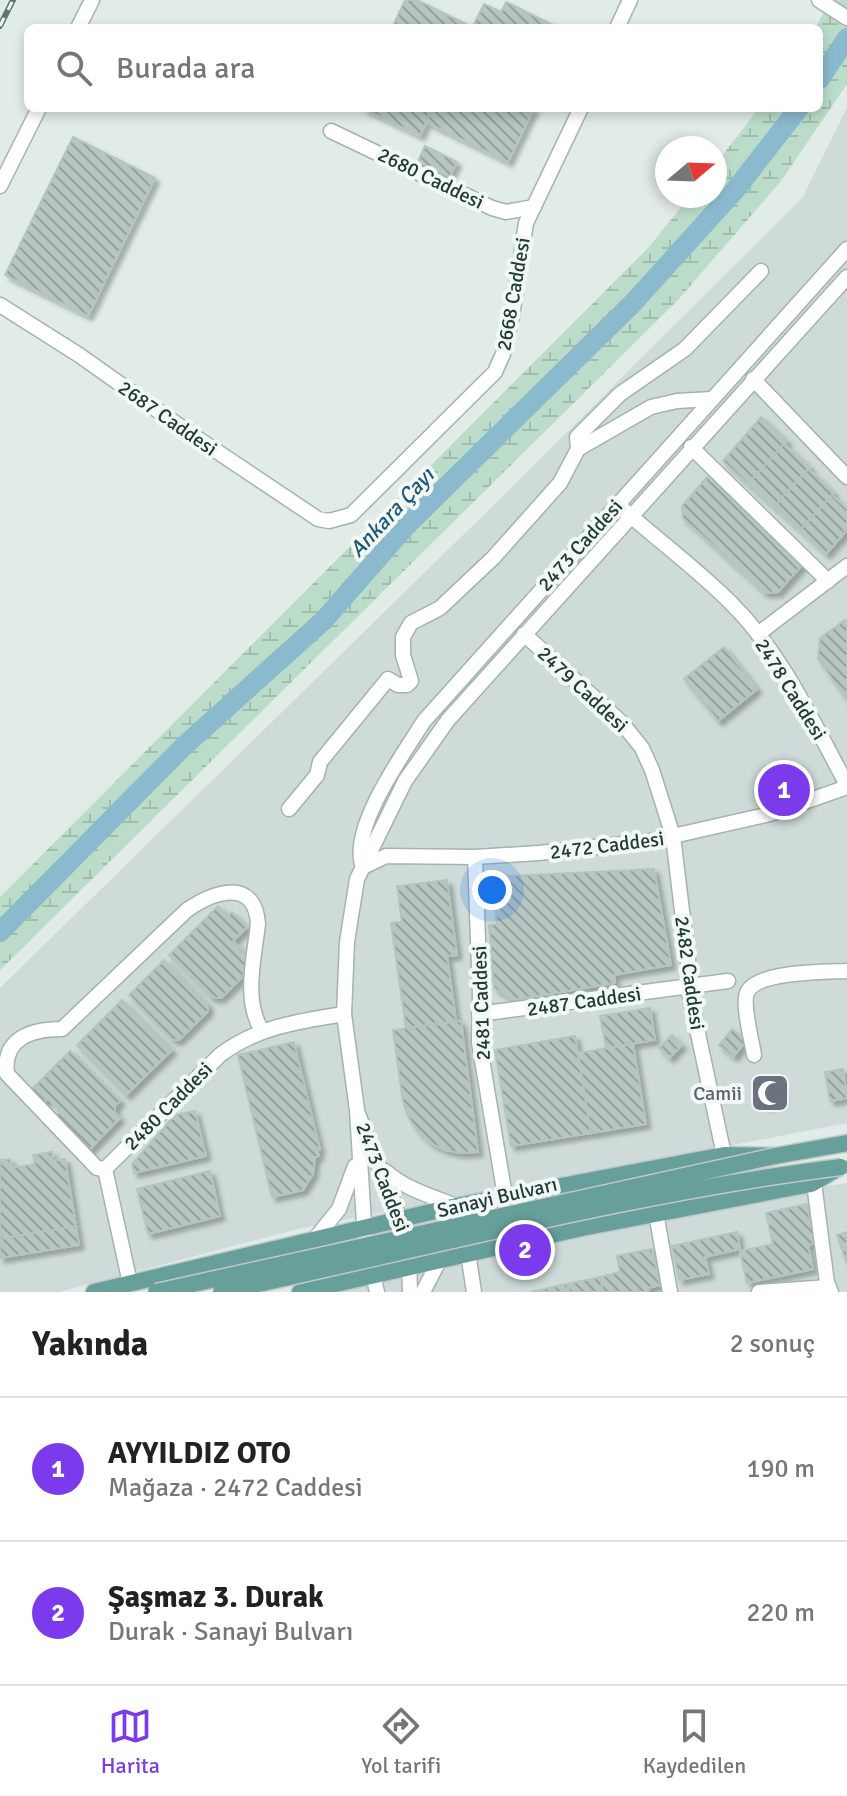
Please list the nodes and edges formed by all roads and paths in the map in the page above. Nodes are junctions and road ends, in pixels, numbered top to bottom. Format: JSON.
{"nodes":[{"id":1,"x":92,"y":0,"type":"edge"},
{"id":2,"x":630,"y":0,"type":"edge"},
{"id":3,"x":821,"y":1,"type":"edge"},
{"id":4,"x":847,"y":18,"type":"edge"},
{"id":5,"x":80,"y":24,"type":"edge"},
{"id":6,"x":619,"y":24,"type":"edge"},
{"id":7,"x":37,"y":112,"type":"edge"},
{"id":8,"x":579,"y":112,"type":"edge"},
{"id":9,"x":331,"y":131,"type":"dead end"},
{"id":10,"x":0,"y":186,"type":"edge"},
{"id":11,"x":534,"y":207,"type":"junction"},
{"id":12,"x":847,"y":249,"type":"edge"},
{"id":13,"x":761,"y":271,"type":"dead end"},
{"id":14,"x":847,"y":277,"type":"edge"},
{"id":15,"x":0,"y":305,"type":"edge"},
{"id":16,"x":753,"y":379,"type":"junction"},
{"id":17,"x":712,"y":399,"type":"junction"},
{"id":18,"x":691,"y":447,"type":"junction"},
{"id":19,"x":578,"y":449,"type":"junction"},
{"id":20,"x":847,"y":477,"type":"edge"},
{"id":21,"x":618,"y":504,"type":"junction"},
{"id":22,"x":631,"y":516,"type":"junction"},
{"id":23,"x":340,"y":520,"type":"joint"},
{"id":24,"x":847,"y":566,"type":"edge"},
{"id":25,"x":828,"y":581,"type":"junction"},
{"id":26,"x":524,"y":634,"type":"junction"},
{"id":27,"x":758,"y":634,"type":"junction"},
{"id":28,"x":847,"y":786,"type":"edge"},
{"id":29,"x":289,"y":809,"type":"dead end"},
{"id":30,"x":673,"y":836,"type":"junction"},
{"id":31,"x":475,"y":857,"type":"junction"},
{"id":32,"x":363,"y":867,"type":"junction"},
{"id":33,"x":847,"y":971,"type":"edge"},
{"id":34,"x":728,"y":981,"type":"dead end"},
{"id":35,"x":688,"y":987,"type":"junction"},
{"id":36,"x":344,"y":1014,"type":"junction"},
{"id":37,"x":479,"y":1014,"type":"junction"},
{"id":38,"x":262,"y":1031,"type":"junction"},
{"id":39,"x":754,"y":1055,"type":"dead end"},
{"id":40,"x":357,"y":1110,"type":"junction"},
{"id":41,"x":847,"y":1143,"type":"edge"},
{"id":42,"x":724,"y":1155,"type":"junction"},
{"id":43,"x":775,"y":1156,"type":"junction"},
{"id":44,"x":358,"y":1158,"type":"junction"},
{"id":45,"x":844,"y":1166,"type":"edge"},
{"id":46,"x":105,"y":1169,"type":"junction"},
{"id":47,"x":382,"y":1169,"type":"junction"},
{"id":48,"x":814,"y":1183,"type":"junction"},
{"id":49,"x":505,"y":1196,"type":"junction"},
{"id":50,"x":458,"y":1205,"type":"junction"},
{"id":51,"x":656,"y":1213,"type":"junction"},
{"id":52,"x":401,"y":1218,"type":"junction"},
{"id":53,"x":364,"y":1227,"type":"junction"},
{"id":54,"x":311,"y":1240,"type":"junction"},
{"id":55,"x":468,"y":1253,"type":"junction"},
{"id":56,"x":439,"y":1261,"type":"junction"},
{"id":57,"x":409,"y":1268,"type":"junction"},
{"id":58,"x":130,"y":1283,"type":"junction"},
{"id":59,"x":375,"y":1284,"type":"edge"},
{"id":60,"x":328,"y":1286,"type":"junction"},
{"id":61,"x":830,"y":1290,"type":"edge"},
{"id":62,"x":94,"y":1292,"type":"edge"},
{"id":63,"x":156,"y":1292,"type":"edge"},
{"id":64,"x":221,"y":1292,"type":"edge"},
{"id":65,"x":300,"y":1292,"type":"edge"},
{"id":66,"x":349,"y":1292,"type":"edge"},
{"id":67,"x":410,"y":1292,"type":"edge"},
{"id":68,"x":423,"y":1292,"type":"edge"},
{"id":69,"x":474,"y":1292,"type":"edge"},
{"id":70,"x":670,"y":1292,"type":"edge"},
{"id":71,"x":759,"y":1292,"type":"edge"}],
"edges":[{"from":1,"to":5,"type":"street"},
{"from":2,"to":6,"type":"street"},
{"from":3,"to":4,"type":"street"},
{"from":7,"to":10,"type":"street"},
{"from":8,"to":11,"type":"street","name":"2668 Caddesi"},
{"from":9,"to":11,"type":"street","name":"2680 Caddesi"},
{"from":11,"to":23,"type":"street","name":"2668 Caddesi"},
{"from":12,"to":17,"type":"street","name":"2473 Caddesi"},
{"from":13,"to":19,"type":"street"},
{"from":14,"to":16,"type":"street","name":"2473 Caddesi"},
{"from":15,"to":23,"type":"street","name":"2687 Caddesi"},
{"from":16,"to":18,"type":"street","name":"2473 Caddesi"},
{"from":16,"to":20,"type":"street"},
{"from":17,"to":19,"type":"street"},
{"from":17,"to":21,"type":"street","name":"2473 Caddesi"},
{"from":18,"to":22,"type":"street","name":"2473 Caddesi"},
{"from":18,"to":25,"type":"street"},
{"from":19,"to":29,"type":"street"},
{"from":21,"to":22,"type":"street","name":"2478 Caddesi"},
{"from":21,"to":32,"type":"street","name":"2473 Caddesi"},
{"from":22,"to":26,"type":"street","name":"2473 Caddesi"},
{"from":22,"to":27,"type":"street","name":"2478 Caddesi"},
{"from":24,"to":25,"type":"street"},
{"from":25,"to":27,"type":"street"},
{"from":26,"to":30,"type":"street","name":"2479 Caddesi"},
{"from":26,"to":32,"type":"street","name":"2473 Caddesi"},
{"from":27,"to":28,"type":"street","name":"2478 Caddesi"},
{"from":28,"to":30,"type":"street","name":"2472 Caddesi"},
{"from":30,"to":31,"type":"street","name":"2472 Caddesi"},
{"from":30,"to":35,"type":"street","name":"2482 Caddesi"},
{"from":31,"to":32,"type":"street","name":"2472 Caddesi"},
{"from":31,"to":37,"type":"street","name":"2481 Caddesi"},
{"from":32,"to":36,"type":"street","name":"2473 Caddesi"},
{"from":33,"to":39,"type":"street"},
{"from":34,"to":35,"type":"street","name":"2487 Caddesi"},
{"from":35,"to":37,"type":"street","name":"2487 Caddesi"},
{"from":35,"to":42,"type":"street","name":"2482 Caddesi"},
{"from":36,"to":38,"type":"street","name":"2480 Caddesi"},
{"from":36,"to":40,"type":"street","name":"2473 Caddesi"},
{"from":37,"to":49,"type":"street","name":"2481 Caddesi"},
{"from":38,"to":46,"type":"street","name":"2480 Caddesi"},
{"from":38,"to":46,"type":"street"},
{"from":40,"to":44,"type":"street","name":"2473 Caddesi"},
{"from":40,"to":47,"type":"street","name":"2473 Caddesi"},
{"from":41,"to":43,"type":"main road","name":"Sanayi Bulvarı"},
{"from":42,"to":43,"type":"main road"},
{"from":42,"to":49,"type":"main road"},
{"from":43,"to":63,"type":"main road","name":"Sanayi Bulvarı","bridge":true},
{"from":44,"to":53,"type":"street","name":"2473 Caddesi"},
{"from":44,"to":54,"type":"street"},
{"from":45,"to":48,"type":"main road"},
{"from":45,"to":64,"type":"main road","name":"Sanayi Bulvarı","bridge":true},
{"from":46,"to":58,"type":"street"},
{"from":47,"to":50,"type":"street"},
{"from":47,"to":52,"type":"street","name":"2473 Caddesi"},
{"from":48,"to":51,"type":"main road"},
{"from":48,"to":61,"type":"street"},
{"from":49,"to":50,"type":"main road"},
{"from":50,"to":52,"type":"main road"},
{"from":50,"to":55,"type":"main road"},
{"from":51,"to":55,"type":"main road"},
{"from":51,"to":70,"type":"street"},
{"from":52,"to":53,"type":"main road"},
{"from":52,"to":57,"type":"street","name":"2473 Caddesi"},
{"from":53,"to":54,"type":"main road"},
{"from":53,"to":59,"type":"street","name":"2473 Caddesi"},
{"from":54,"to":58,"type":"main road"},
{"from":54,"to":60,"type":"main road"},
{"from":55,"to":56,"type":"main road"},
{"from":55,"to":69,"type":"street"},
{"from":56,"to":57,"type":"main road"},
{"from":56,"to":68,"type":"street"},
{"from":57,"to":59,"type":"main road"},
{"from":57,"to":67,"type":"street","name":"2473 Caddesi"},
{"from":58,"to":62,"type":"main road"},
{"from":59,"to":60,"type":"main road"},
{"from":60,"to":65,"type":"main road"},
{"from":60,"to":66,"type":"street"},
{"from":61,"to":71,"type":"street"}]}
